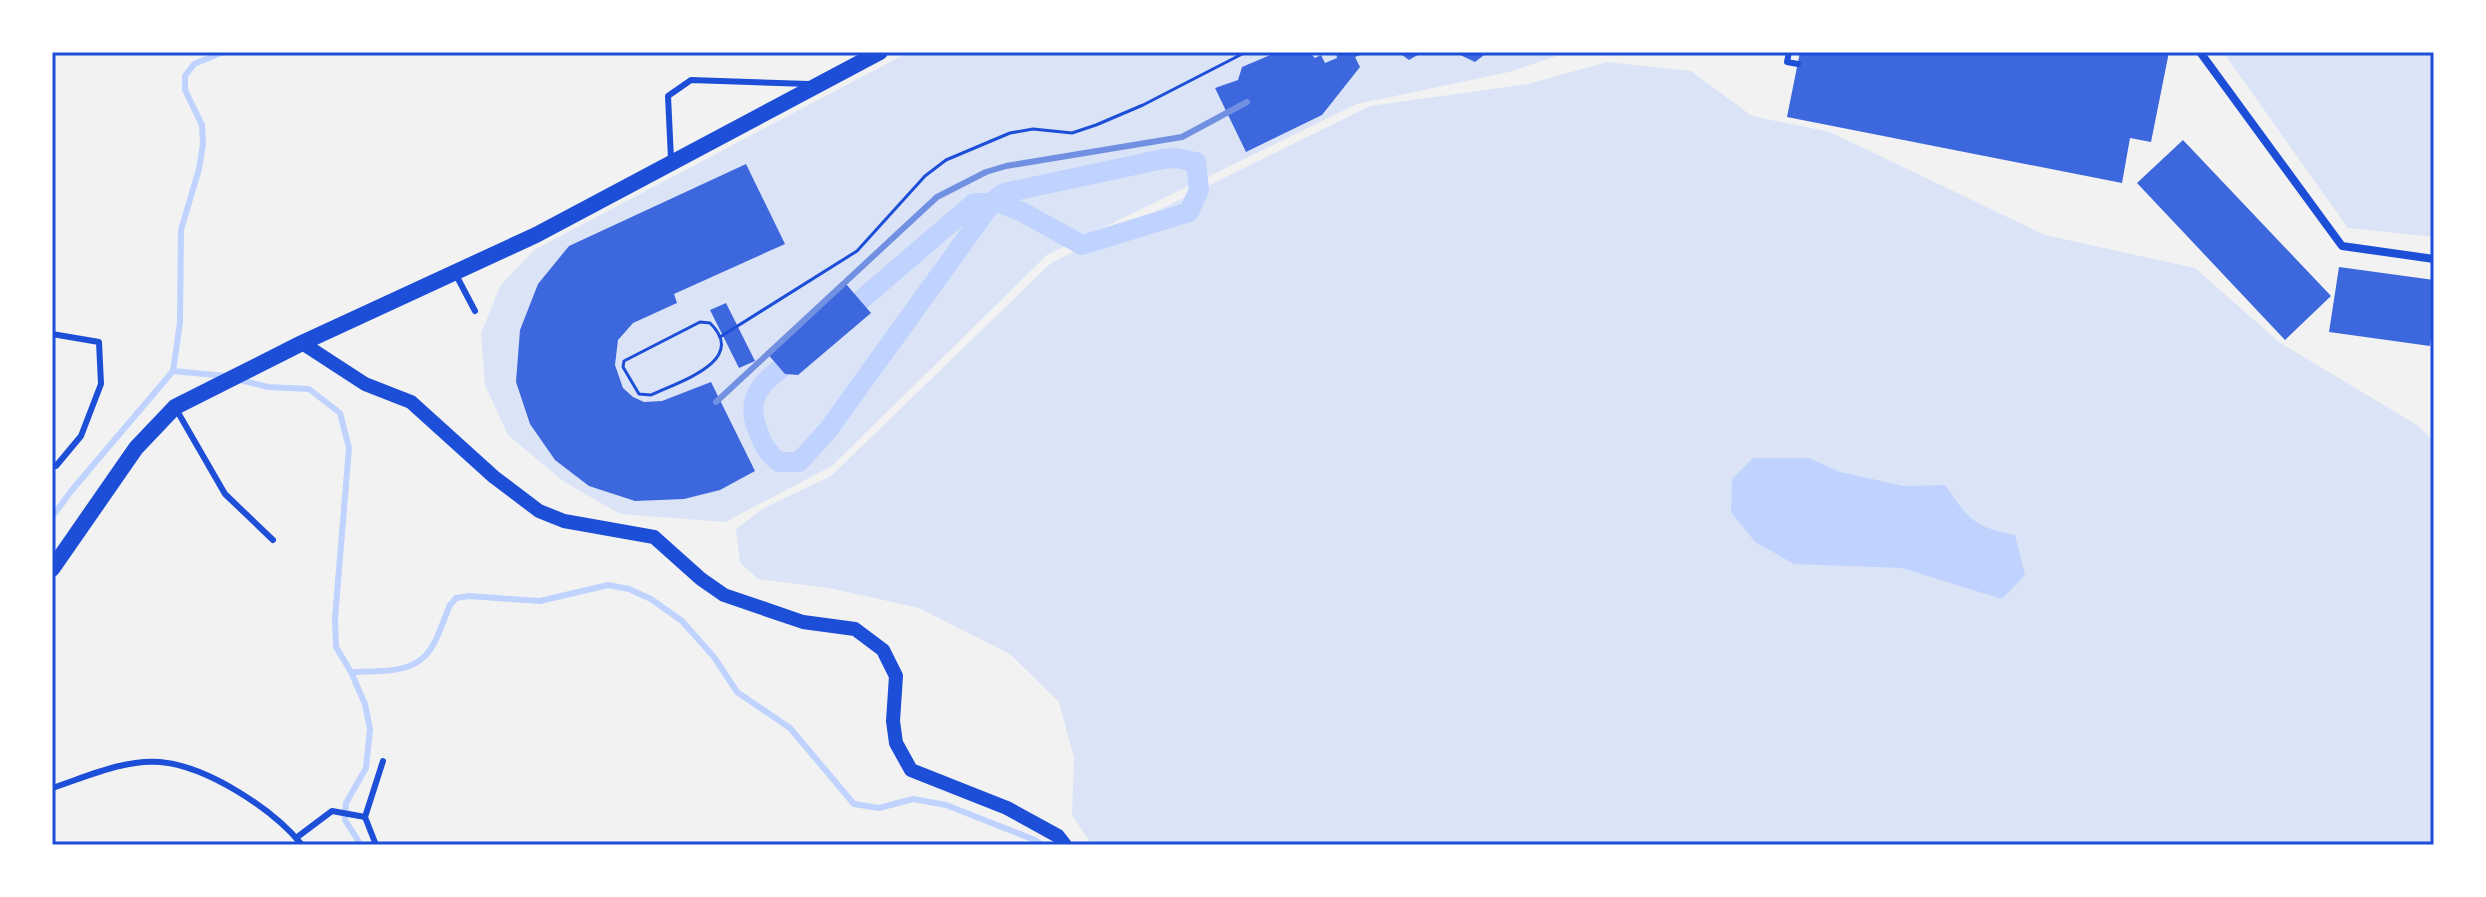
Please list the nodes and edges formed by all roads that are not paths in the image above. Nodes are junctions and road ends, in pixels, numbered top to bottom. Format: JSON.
{"nodes":[{"id":1,"x":880,"y":52,"type":"edge"},
{"id":2,"x":1789,"y":52,"type":"edge"},
{"id":3,"x":2200,"y":52,"type":"edge"},
{"id":4,"x":1798,"y":64,"type":"dead end"},
{"id":5,"x":821,"y":88,"type":"junction"},
{"id":6,"x":671,"y":163,"type":"junction"},
{"id":7,"x":2434,"y":259,"type":"edge"},
{"id":8,"x":455,"y":273,"type":"junction"},
{"id":9,"x":475,"y":311,"type":"dead end"},
{"id":10,"x":52,"y":334,"type":"edge"},
{"id":11,"x":302,"y":343,"type":"junction"},
{"id":12,"x":175,"y":407,"type":"junction"},
{"id":13,"x":52,"y":466,"type":"edge"},
{"id":14,"x":273,"y":540,"type":"dead end"},
{"id":15,"x":52,"y":569,"type":"edge"},
{"id":16,"x":383,"y":761,"type":"dead end"},
{"id":17,"x":52,"y":788,"type":"edge"},
{"id":18,"x":361,"y":817,"type":"junction"},
{"id":19,"x":296,"y":838,"type":"junction"},
{"id":20,"x":302,"y":845,"type":"edge"},
{"id":21,"x":376,"y":845,"type":"edge"},
{"id":22,"x":1065,"y":845,"type":"edge"}],
"edges":[{"from":1,"to":5,"type":"main road"},
{"from":2,"to":4,"type":"lane"},
{"from":3,"to":7,"type":"street"},
{"from":5,"to":6,"type":"main road"},
{"from":5,"to":6,"type":"lane"},
{"from":6,"to":8,"type":"main road"},
{"from":8,"to":9,"type":"lane"},
{"from":8,"to":11,"type":"main road"},
{"from":10,"to":13,"type":"lane"},
{"from":11,"to":12,"type":"main road"},
{"from":11,"to":22,"type":"street"},
{"from":12,"to":14,"type":"lane"},
{"from":12,"to":15,"type":"main road"},
{"from":16,"to":18,"type":"lane"},
{"from":17,"to":19,"type":"lane"},
{"from":18,"to":19,"type":"lane"},
{"from":18,"to":21,"type":"lane"},
{"from":19,"to":20,"type":"lane"}]}
